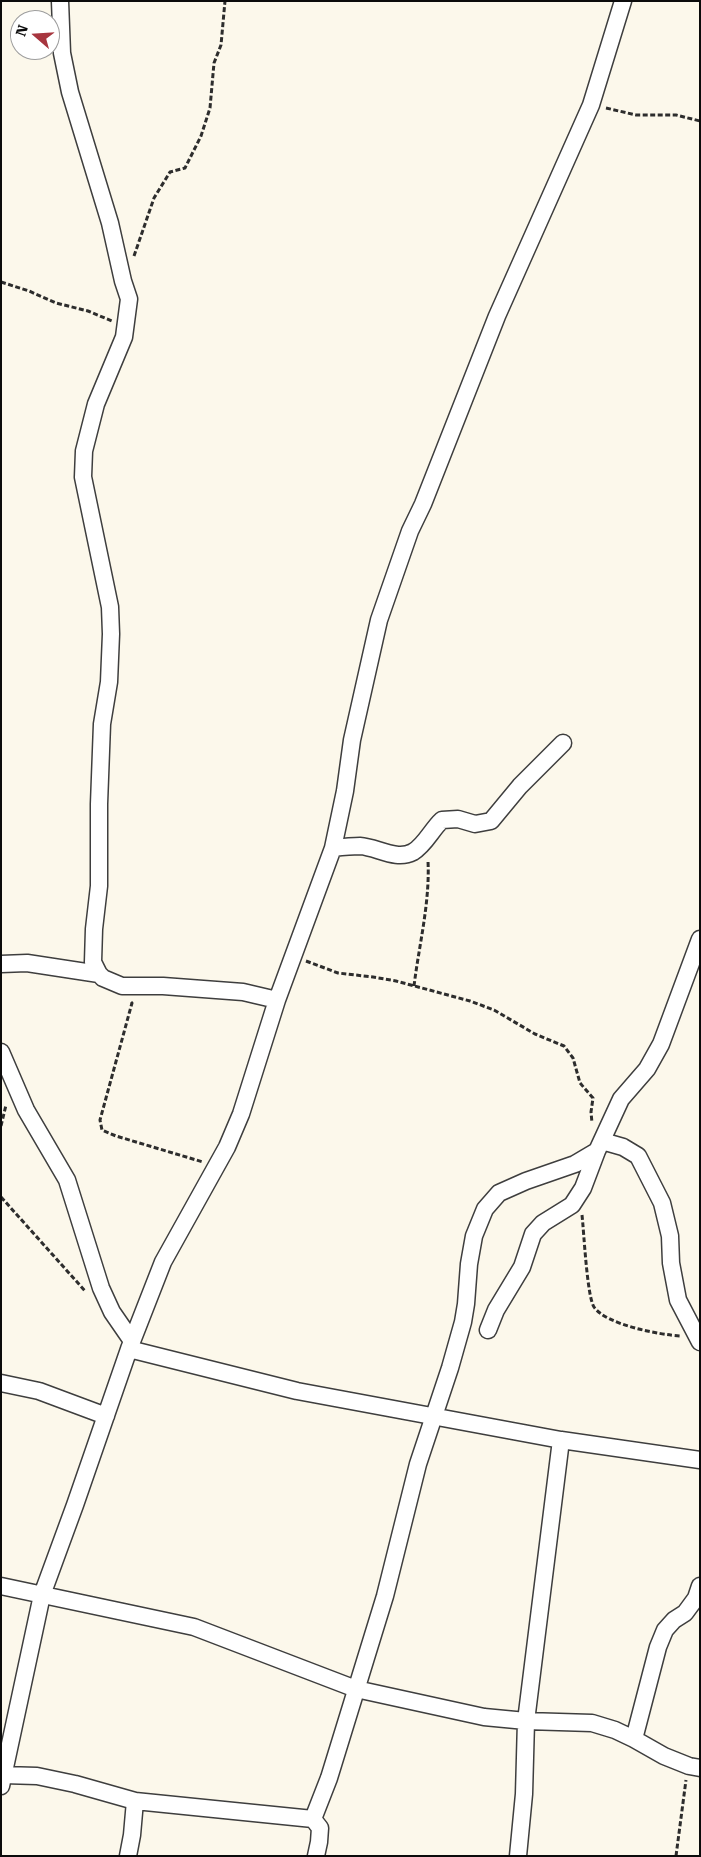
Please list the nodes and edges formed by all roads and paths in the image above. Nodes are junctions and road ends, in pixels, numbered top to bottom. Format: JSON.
{"nodes":[{"id":1,"x":60,"y":1,"type":"edge"},
{"id":2,"x":225,"y":1,"type":"edge"},
{"id":3,"x":623,"y":1,"type":"edge"},
{"id":4,"x":591,"y":105,"type":"junction"},
{"id":5,"x":700,"y":121,"type":"edge"},
{"id":6,"x":133,"y":258,"type":"dead end"},
{"id":7,"x":1,"y":282,"type":"edge"},
{"id":8,"x":126,"y":327,"type":"junction"},
{"id":9,"x":563,"y":744,"type":"dead end"},
{"id":10,"x":426,"y":838,"type":"junction"},
{"id":11,"x":333,"y":848,"type":"junction"},
{"id":12,"x":700,"y":939,"type":"edge"},
{"id":13,"x":294,"y":955,"type":"junction"},
{"id":14,"x":1,"y":964,"type":"edge"},
{"id":15,"x":98,"y":974,"type":"junction"},
{"id":16,"x":122,"y":986,"type":"junction"},
{"id":17,"x":414,"y":986,"type":"junction"},
{"id":18,"x":277,"y":1000,"type":"junction"},
{"id":19,"x":1,"y":1052,"type":"edge"},
{"id":20,"x":8,"y":1087,"type":"edge"},
{"id":21,"x":1,"y":1126,"type":"edge"},
{"id":22,"x":600,"y":1146,"type":"junction"},
{"id":23,"x":217,"y":1166,"type":"junction"},
{"id":24,"x":583,"y":1188,"type":"junction"},
{"id":25,"x":1,"y":1197,"type":"edge"},
{"id":26,"x":88,"y":1295,"type":"dead end"},
{"id":27,"x":488,"y":1330,"type":"dead end"},
{"id":28,"x":698,"y":1339,"type":"edge"},
{"id":29,"x":131,"y":1345,"type":"junction"},
{"id":30,"x":1,"y":1383,"type":"edge"},
{"id":31,"x":106,"y":1416,"type":"junction"},
{"id":32,"x":434,"y":1416,"type":"junction"},
{"id":33,"x":560,"y":1440,"type":"junction"},
{"id":34,"x":700,"y":1460,"type":"edge"},
{"id":35,"x":1,"y":1586,"type":"edge"},
{"id":36,"x":700,"y":1586,"type":"edge"},
{"id":37,"x":42,"y":1595,"type":"junction"},
{"id":38,"x":356,"y":1689,"type":"junction"},
{"id":39,"x":8,"y":1716,"type":"edge"},
{"id":40,"x":526,"y":1721,"type":"junction"},
{"id":41,"x":634,"y":1739,"type":"junction"},
{"id":42,"x":694,"y":1767,"type":"edge"},
{"id":43,"x":2,"y":1781,"type":"edge"},
{"id":44,"x":135,"y":1801,"type":"junction"},
{"id":45,"x":313,"y":1820,"type":"junction"},
{"id":46,"x":128,"y":1856,"type":"edge"},
{"id":47,"x":316,"y":1856,"type":"edge"},
{"id":48,"x":518,"y":1856,"type":"edge"},
{"id":49,"x":676,"y":1856,"type":"edge"}],
"edges":[{"from":1,"to":8,"type":"street"},
{"from":2,"to":6,"type":"path"},
{"from":3,"to":4,"type":"street"},
{"from":4,"to":5,"type":"path"},
{"from":4,"to":11,"type":"street"},
{"from":7,"to":8,"type":"path"},
{"from":8,"to":15,"type":"street"},
{"from":9,"to":10,"type":"street"},
{"from":10,"to":11,"type":"street"},
{"from":10,"to":17,"type":"path"},
{"from":11,"to":13,"type":"street"},
{"from":12,"to":22,"type":"street"},
{"from":13,"to":17,"type":"path"},
{"from":13,"to":18,"type":"street"},
{"from":14,"to":15,"type":"street"},
{"from":15,"to":16,"type":"street"},
{"from":16,"to":18,"type":"street"},
{"from":16,"to":23,"type":"path"},
{"from":17,"to":22,"type":"path"},
{"from":18,"to":23,"type":"street"},
{"from":19,"to":20,"type":"street"},
{"from":20,"to":21,"type":"path"},
{"from":20,"to":29,"type":"street"},
{"from":22,"to":24,"type":"street"},
{"from":22,"to":28,"type":"street"},
{"from":22,"to":32,"type":"street"},
{"from":23,"to":29,"type":"street"},
{"from":24,"to":27,"type":"street"},
{"from":24,"to":28,"type":"path"},
{"from":25,"to":26,"type":"path"},
{"from":29,"to":31,"type":"street"},
{"from":29,"to":32,"type":"street"},
{"from":30,"to":31,"type":"street"},
{"from":31,"to":37,"type":"street"},
{"from":32,"to":33,"type":"street"},
{"from":32,"to":38,"type":"street"},
{"from":33,"to":34,"type":"street"},
{"from":33,"to":40,"type":"street"},
{"from":35,"to":37,"type":"street"},
{"from":36,"to":41,"type":"street"},
{"from":37,"to":38,"type":"street"},
{"from":37,"to":39,"type":"street"},
{"from":38,"to":40,"type":"street"},
{"from":38,"to":45,"type":"street"},
{"from":39,"to":43,"type":"street"},
{"from":40,"to":41,"type":"street"},
{"from":40,"to":48,"type":"street"},
{"from":41,"to":42,"type":"street"},
{"from":42,"to":49,"type":"path"},
{"from":43,"to":44,"type":"street"},
{"from":44,"to":45,"type":"street"},
{"from":44,"to":46,"type":"street"},
{"from":45,"to":47,"type":"street"}]}
